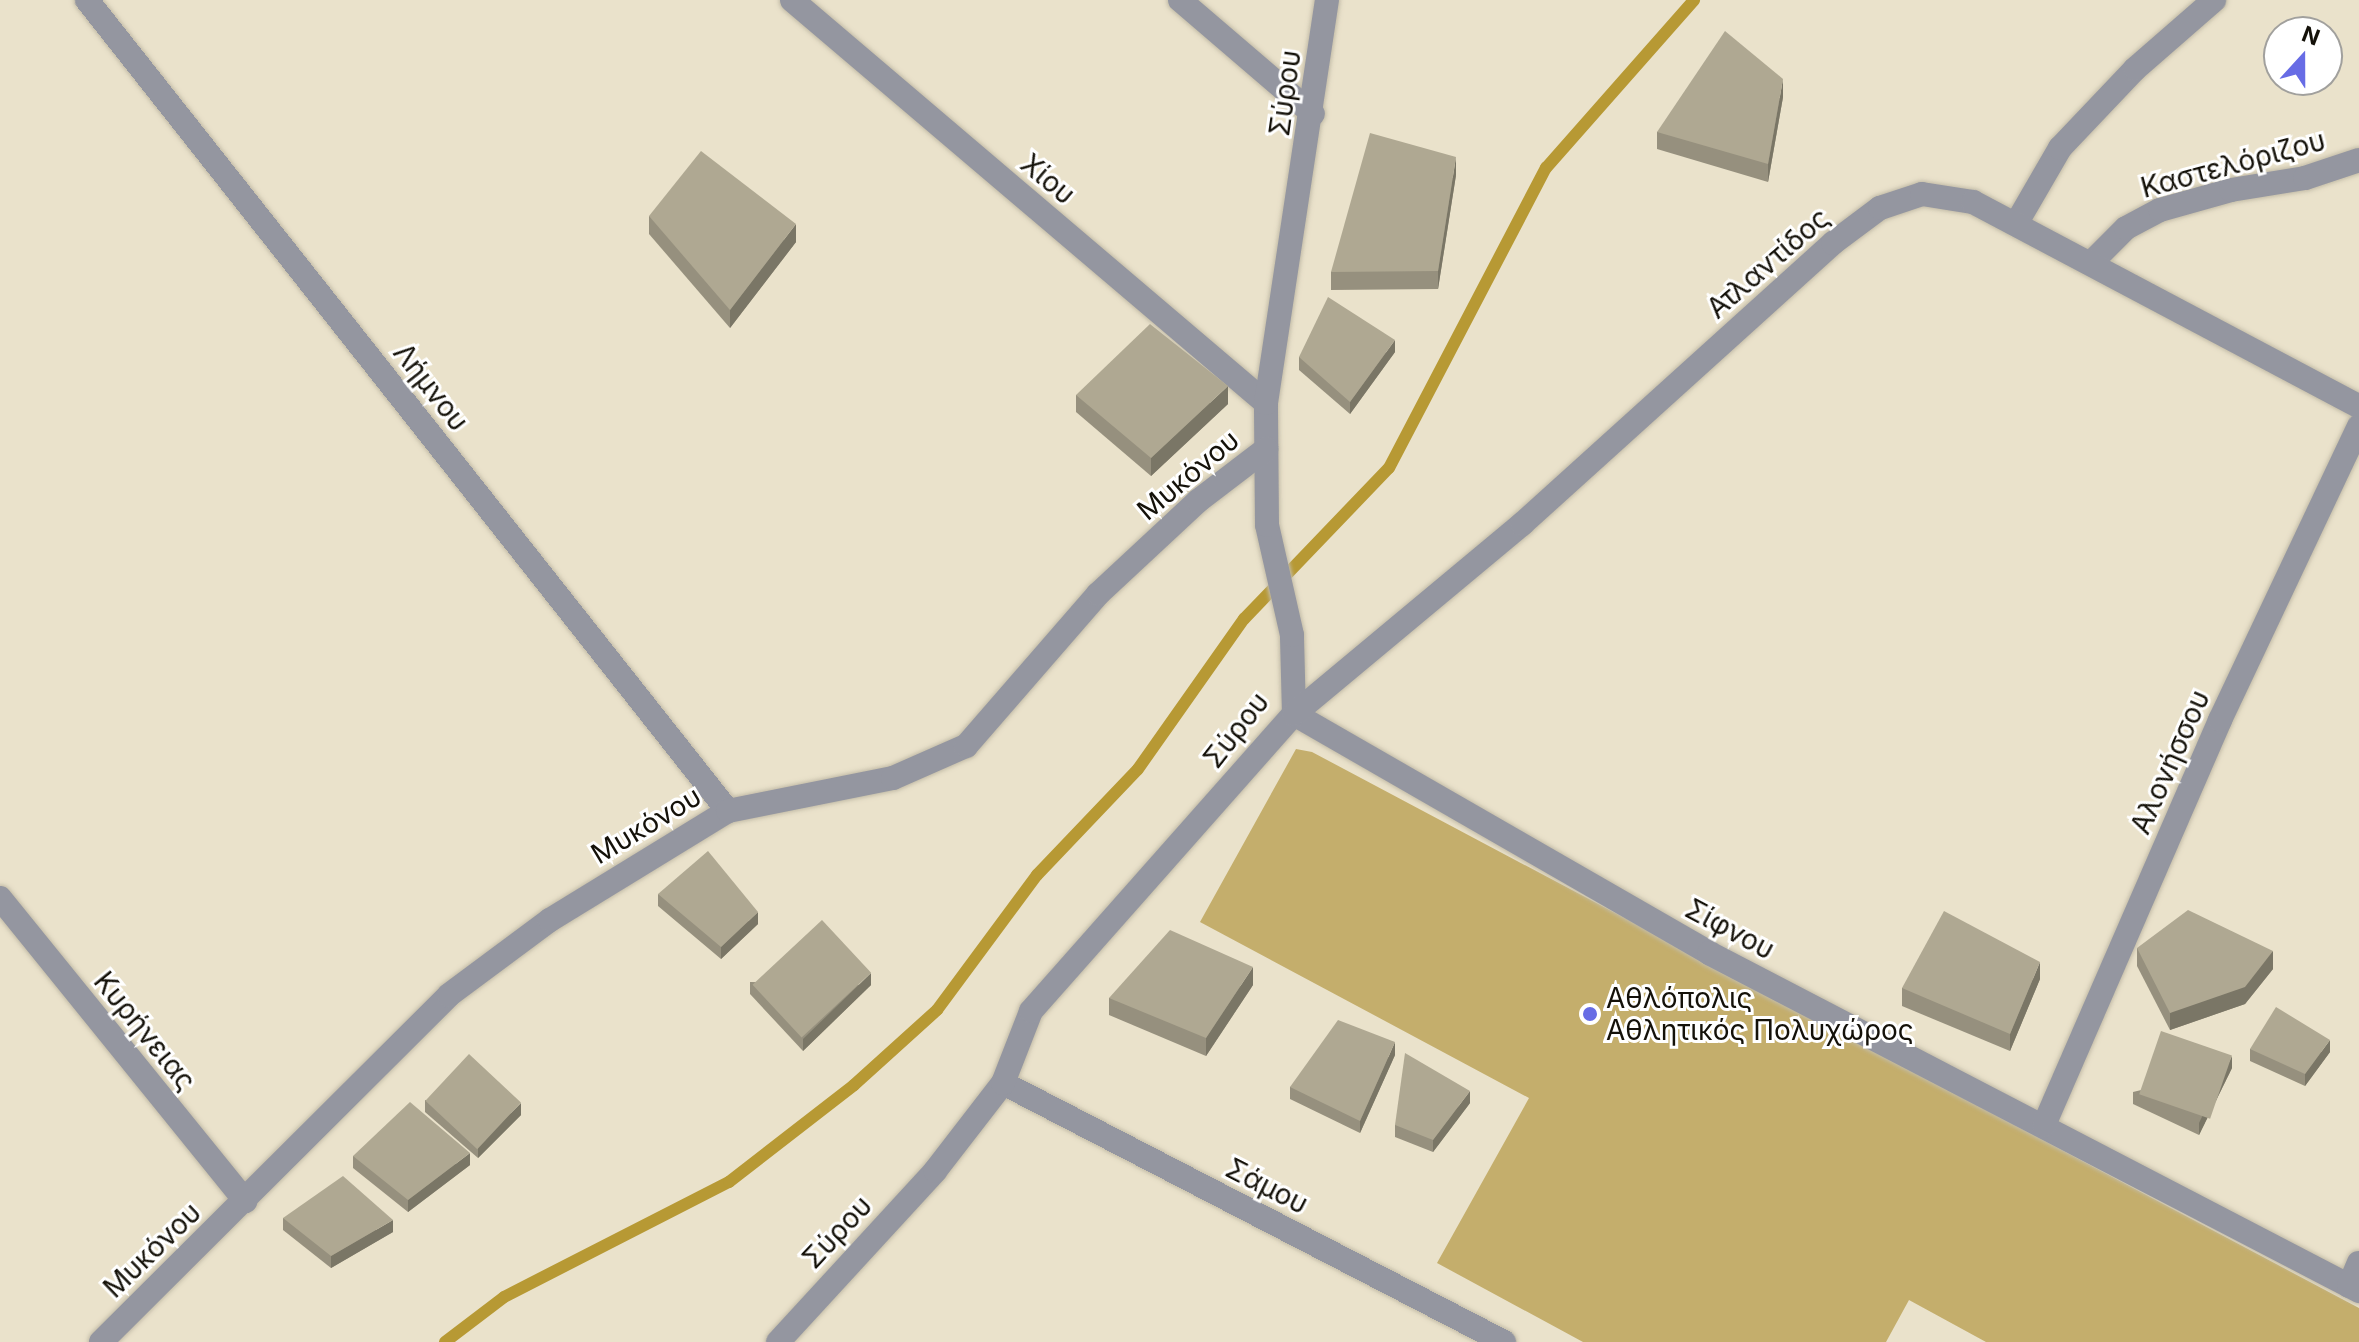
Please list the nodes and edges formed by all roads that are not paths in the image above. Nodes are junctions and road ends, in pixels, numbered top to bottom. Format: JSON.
{"nodes":[{"id":1,"x":87,"y":0,"type":"edge"},
{"id":2,"x":792,"y":0,"type":"edge"},
{"id":3,"x":1180,"y":0,"type":"edge"},
{"id":4,"x":1327,"y":0,"type":"edge"},
{"id":5,"x":2214,"y":0,"type":"edge"},
{"id":6,"x":1313,"y":114,"type":"junction"},
{"id":7,"x":2359,"y":160,"type":"edge"},
{"id":8,"x":2016,"y":224,"type":"junction"},
{"id":9,"x":2091,"y":263,"type":"junction"},
{"id":10,"x":1266,"y":403,"type":"junction"},
{"id":11,"x":2359,"y":406,"type":"edge"},
{"id":12,"x":2359,"y":426,"type":"edge"},
{"id":13,"x":1266,"y":449,"type":"junction"},
{"id":14,"x":1294,"y":714,"type":"junction"},
{"id":15,"x":728,"y":811,"type":"junction"},
{"id":16,"x":0,"y":898,"type":"edge"},
{"id":17,"x":1003,"y":1083,"type":"junction"},
{"id":18,"x":2044,"y":1125,"type":"junction"},
{"id":19,"x":245,"y":1201,"type":"junction"},
{"id":20,"x":2359,"y":1263,"type":"edge"},
{"id":21,"x":2354,"y":1289,"type":"edge"},
{"id":22,"x":101,"y":1342,"type":"edge"},
{"id":23,"x":778,"y":1342,"type":"edge"},
{"id":24,"x":1504,"y":1342,"type":"edge"}],
"edges":[{"from":1,"to":15,"type":"street","name":"Λήμνου"},
{"from":2,"to":10,"type":"street","name":"Χίου"},
{"from":3,"to":6,"type":"street"},
{"from":4,"to":6,"type":"street","name":"Σύρου"},
{"from":5,"to":8,"type":"street"},
{"from":6,"to":10,"type":"street","name":"Σύρου"},
{"from":7,"to":9,"type":"street","name":"Καστελόριζου"},
{"from":8,"to":9,"type":"street","name":"Ατλαντίδος"},
{"from":8,"to":14,"type":"street","name":"Ατλαντίδος"},
{"from":9,"to":11,"type":"street","name":"Ατλαντίδος"},
{"from":10,"to":13,"type":"street","name":"Σύρου"},
{"from":12,"to":18,"type":"street","name":"Αλονήσσου"},
{"from":13,"to":14,"type":"street","name":"Σύρου"},
{"from":13,"to":15,"type":"street","name":"Μυκόνου"},
{"from":14,"to":17,"type":"street","name":"Σύρου"},
{"from":14,"to":18,"type":"street","name":"Σίφνου"},
{"from":15,"to":19,"type":"street","name":"Μυκόνου"},
{"from":16,"to":19,"type":"street","name":"Κυρήνειας"},
{"from":17,"to":23,"type":"street","name":"Σύρου"},
{"from":17,"to":24,"type":"street","name":"Σάμου"},
{"from":18,"to":21,"type":"street","name":"Σίφνου"},
{"from":19,"to":22,"type":"street","name":"Μυκόνου"},
{"from":20,"to":21,"type":"street"}]}
